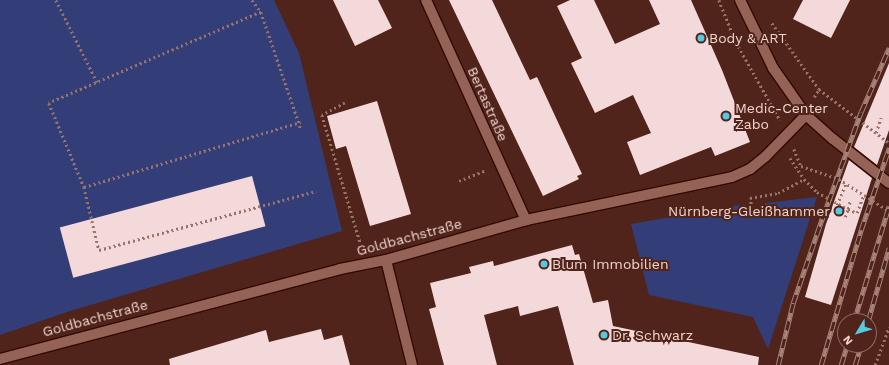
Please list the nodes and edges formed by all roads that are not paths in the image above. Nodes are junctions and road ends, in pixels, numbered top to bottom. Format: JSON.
{"nodes":[{"id":1,"x":426,"y":0,"type":"edge"},
{"id":2,"x":740,"y":0,"type":"edge"},
{"id":3,"x":806,"y":115,"type":"junction"},
{"id":4,"x":889,"y":183,"type":"edge"},
{"id":5,"x":526,"y":220,"type":"junction"},
{"id":6,"x":386,"y":260,"type":"junction"},
{"id":7,"x":4,"y":358,"type":"edge"},
{"id":8,"x":412,"y":365,"type":"edge"}],
"edges":[{"from":1,"to":5,"type":"street","name":"Bertastraße"},
{"from":2,"to":3,"type":"street"},
{"from":3,"to":4,"type":"street"},
{"from":3,"to":5,"type":"street","name":"Goldbachstraße"},
{"from":5,"to":6,"type":"street","name":"Goldbachstraße"},
{"from":6,"to":7,"type":"street","name":"Goldbachstraße"},
{"from":6,"to":8,"type":"street"}]}
